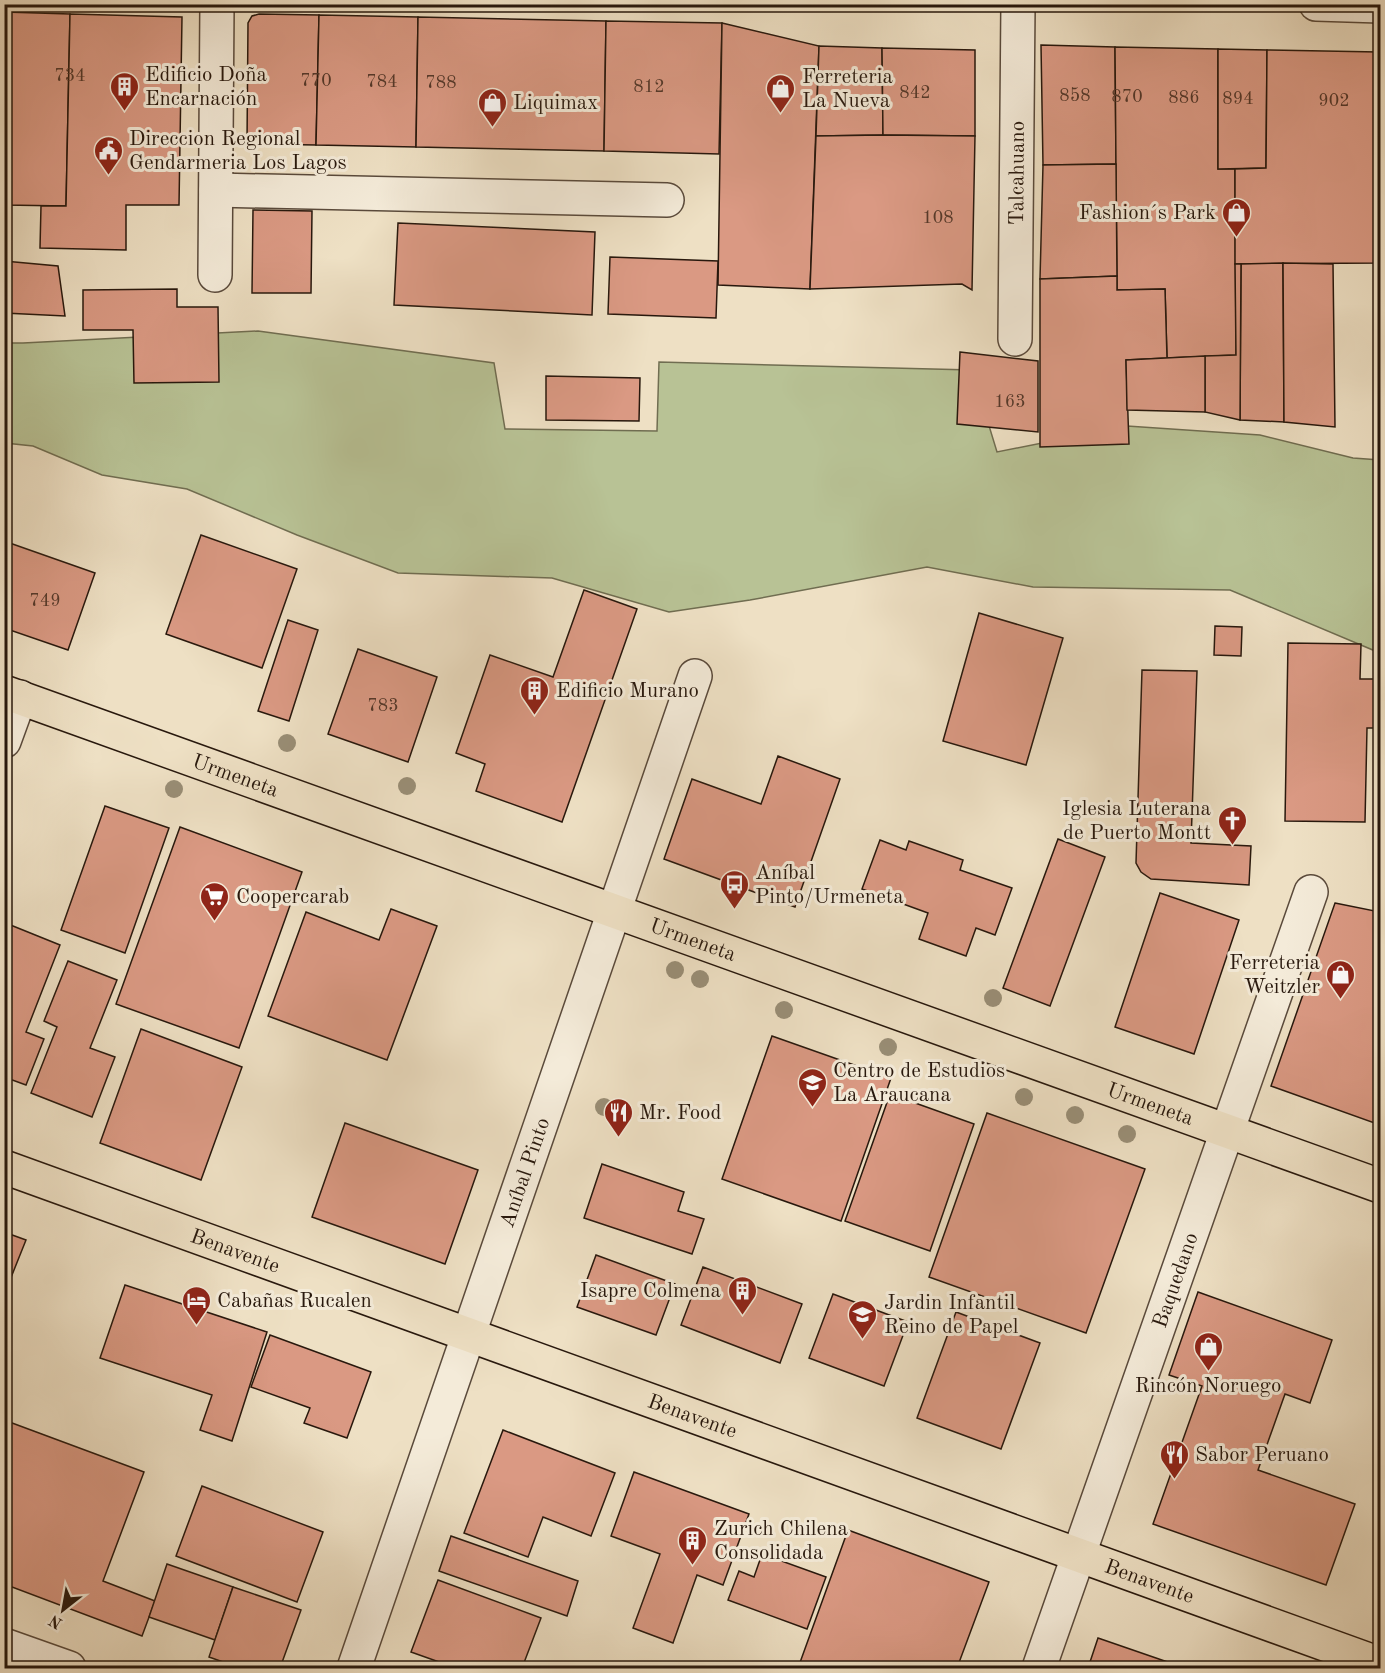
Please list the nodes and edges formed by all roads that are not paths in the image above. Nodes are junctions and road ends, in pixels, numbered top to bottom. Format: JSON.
{"nodes":[{"id":1,"x":217,"y":4,"type":"edge"},
{"id":2,"x":1018,"y":4,"type":"edge"},
{"id":3,"x":1316,"y":4,"type":"edge"},
{"id":4,"x":1380,"y":6,"type":"edge"},
{"id":5,"x":216,"y":190,"type":"junction"},
{"id":6,"x":667,"y":200,"type":"dead end"},
{"id":7,"x":215,"y":275,"type":"dead end"},
{"id":8,"x":1015,"y":339,"type":"dead end"},
{"id":9,"x":695,"y":676,"type":"dead end"},
{"id":10,"x":12,"y":695,"type":"edge"},
{"id":11,"x":4,"y":741,"type":"edge"},
{"id":12,"x":1311,"y":892,"type":"dead end"},
{"id":13,"x":614,"y":911,"type":"junction"},
{"id":14,"x":1227,"y":1131,"type":"junction"},
{"id":15,"x":4,"y":1167,"type":"edge"},
{"id":16,"x":1380,"y":1186,"type":"edge"},
{"id":17,"x":469,"y":1335,"type":"junction"},
{"id":18,"x":1079,"y":1555,"type":"junction"},
{"id":19,"x":4,"y":1645,"type":"edge"},
{"id":20,"x":1380,"y":1664,"type":"edge"},
{"id":21,"x":69,"y":1668,"type":"edge"},
{"id":22,"x":354,"y":1668,"type":"edge"},
{"id":23,"x":1039,"y":1668,"type":"edge"}],
"edges":[{"from":1,"to":5,"type":"street"},
{"from":2,"to":8,"type":"street","name":"Talcahuano"},
{"from":3,"to":4,"type":"street"},
{"from":5,"to":6,"type":"street"},
{"from":5,"to":7,"type":"street"},
{"from":9,"to":13,"type":"street","name":"Aníbal Pinto"},
{"from":10,"to":11,"type":"street"},
{"from":10,"to":13,"type":"main road","name":"Urmeneta"},
{"from":12,"to":14,"type":"street","name":"Baquedano"},
{"from":13,"to":14,"type":"main road","name":"Urmeneta"},
{"from":13,"to":17,"type":"street","name":"Aníbal Pinto"},
{"from":14,"to":16,"type":"main road","name":"Urmeneta"},
{"from":14,"to":18,"type":"street","name":"Baquedano"},
{"from":15,"to":17,"type":"main road","name":"Benavente"},
{"from":17,"to":18,"type":"main road","name":"Benavente"},
{"from":17,"to":22,"type":"street","name":"Aníbal Pinto"},
{"from":18,"to":20,"type":"main road","name":"Benavente"},
{"from":18,"to":23,"type":"street","name":"Baquedano"},
{"from":19,"to":21,"type":"street"}]}
